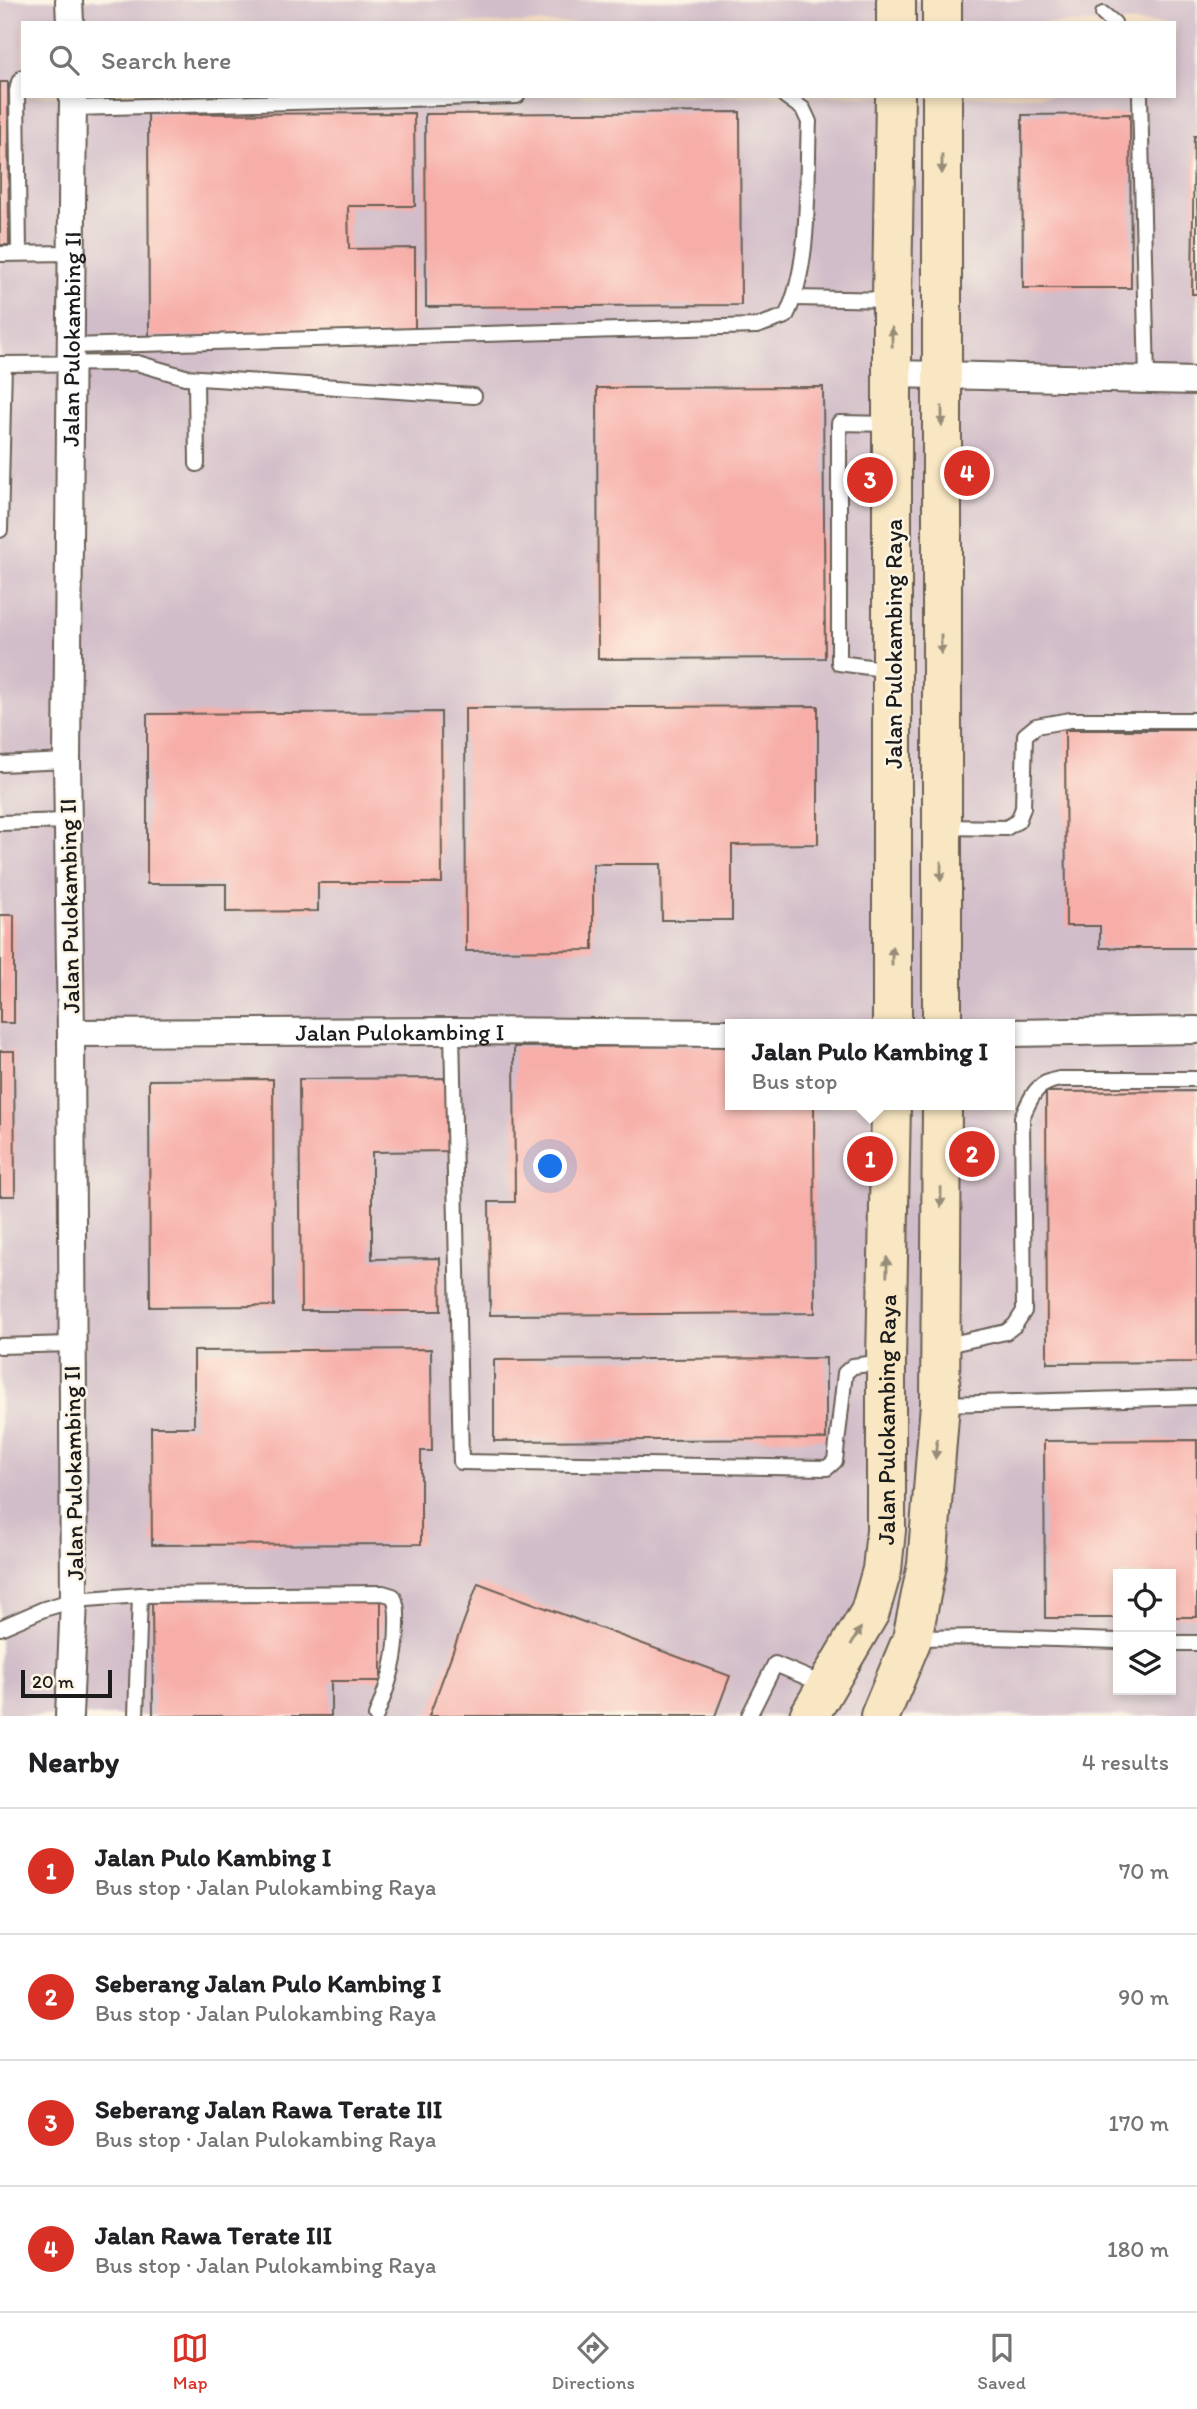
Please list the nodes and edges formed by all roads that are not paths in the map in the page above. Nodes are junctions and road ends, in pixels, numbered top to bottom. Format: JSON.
{"nodes":[{"id":1,"x":69,"y":0,"type":"edge"},
{"id":2,"x":896,"y":0,"type":"edge"},
{"id":3,"x":942,"y":0,"type":"edge"},
{"id":4,"x":70,"y":21,"type":"edge"},
{"id":5,"x":896,"y":21,"type":"edge"},
{"id":6,"x":942,"y":21,"type":"edge"},
{"id":7,"x":21,"y":80,"type":"edge"},
{"id":8,"x":369,"y":98,"type":"edge"},
{"id":9,"x":788,"y":98,"type":"edge"},
{"id":10,"x":895,"y":98,"type":"edge"},
{"id":11,"x":942,"y":98,"type":"edge"},
{"id":12,"x":1140,"y":98,"type":"edge"},
{"id":13,"x":74,"y":102,"type":"edge"},
{"id":14,"x":19,"y":253,"type":"junction"},
{"id":15,"x":72,"y":253,"type":"junction"},
{"id":16,"x":0,"y":254,"type":"edge"},
{"id":17,"x":795,"y":298,"type":"junction"},
{"id":18,"x":892,"y":300,"type":"junction"},
{"id":19,"x":71,"y":355,"type":"junction"},
{"id":20,"x":2,"y":364,"type":"edge"},
{"id":21,"x":893,"y":374,"type":"junction"},
{"id":22,"x":942,"y":374,"type":"junction"},
{"id":23,"x":197,"y":378,"type":"junction"},
{"id":24,"x":1147,"y":379,"type":"junction"},
{"id":25,"x":1197,"y":381,"type":"edge"},
{"id":26,"x":474,"y":396,"type":"dead end"},
{"id":27,"x":893,"y":424,"type":"junction"},
{"id":28,"x":197,"y":464,"type":"dead end"},
{"id":29,"x":0,"y":530,"type":"edge"},
{"id":30,"x":893,"y":670,"type":"junction"},
{"id":31,"x":1197,"y":720,"type":"edge"},
{"id":32,"x":67,"y":761,"type":"junction"},
{"id":33,"x":0,"y":764,"type":"edge"},
{"id":34,"x":68,"y":821,"type":"junction"},
{"id":35,"x":0,"y":823,"type":"edge"},
{"id":36,"x":941,"y":827,"type":"junction"},
{"id":37,"x":892,"y":1019,"type":"edge"},
{"id":38,"x":942,"y":1019,"type":"edge"},
{"id":39,"x":1197,"y":1030,"type":"edge"},
{"id":40,"x":452,"y":1031,"type":"junction"},
{"id":41,"x":71,"y":1033,"type":"junction"},
{"id":42,"x":725,"y":1033,"type":"edge"},
{"id":43,"x":1015,"y":1033,"type":"edge"},
{"id":44,"x":1197,"y":1079,"type":"edge"},
{"id":45,"x":891,"y":1110,"type":"edge"},
{"id":46,"x":942,"y":1110,"type":"edge"},
{"id":47,"x":71,"y":1344,"type":"junction"},
{"id":48,"x":0,"y":1346,"type":"edge"},
{"id":49,"x":940,"y":1346,"type":"junction"},
{"id":50,"x":886,"y":1362,"type":"junction"},
{"id":51,"x":1197,"y":1397,"type":"edge"},
{"id":52,"x":940,"y":1404,"type":"junction"},
{"id":53,"x":140,"y":1595,"type":"junction"},
{"id":54,"x":74,"y":1600,"type":"junction"},
{"id":55,"x":0,"y":1628,"type":"edge"},
{"id":56,"x":912,"y":1639,"type":"junction"},
{"id":57,"x":1113,"y":1641,"type":"edge"},
{"id":58,"x":1176,"y":1643,"type":"edge"},
{"id":59,"x":1197,"y":1643,"type":"edge"},
{"id":60,"x":818,"y":1701,"type":"edge"},
{"id":61,"x":69,"y":1716,"type":"edge"},
{"id":62,"x":136,"y":1716,"type":"edge"},
{"id":63,"x":376,"y":1716,"type":"edge"},
{"id":64,"x":749,"y":1716,"type":"edge"},
{"id":65,"x":880,"y":1716,"type":"edge"}],
"edges":[{"from":1,"to":4,"type":"street"},
{"from":2,"to":5,"type":"street"},
{"from":3,"to":6,"type":"street"},
{"from":7,"to":14,"type":"lane"},
{"from":8,"to":13,"type":"lane"},
{"from":9,"to":17,"type":"lane"},
{"from":10,"to":18,"type":"street","name":"Jalan Pulokambing Raya"},
{"from":11,"to":22,"type":"street","name":"Jalan Pulokambing Raya","one_way":true},
{"from":12,"to":24,"type":"lane"},
{"from":13,"to":15,"type":"street","name":"Jalan Pulokambing II"},
{"from":14,"to":15,"type":"lane"},
{"from":14,"to":16,"type":"lane"},
{"from":15,"to":19,"type":"street","name":"Jalan Pulokambing II"},
{"from":17,"to":18,"type":"lane"},
{"from":17,"to":19,"type":"lane"},
{"from":21,"to":18,"type":"street","name":"Jalan Pulokambing Raya","one_way":true},
{"from":19,"to":20,"type":"lane"},
{"from":19,"to":23,"type":"lane"},
{"from":19,"to":32,"type":"street","name":"Jalan Pulokambing II"},
{"from":20,"to":29,"type":"lane"},
{"from":21,"to":22,"type":"street"},
{"from":21,"to":27,"type":"street","name":"Jalan Pulokambing Raya"},
{"from":22,"to":24,"type":"street"},
{"from":22,"to":36,"type":"street","name":"Jalan Pulokambing Raya","one_way":true},
{"from":23,"to":26,"type":"lane"},
{"from":23,"to":28,"type":"lane"},
{"from":24,"to":25,"type":"street"},
{"from":27,"to":30,"type":"street","name":"Jalan Pulokambing Raya"},
{"from":27,"to":30,"type":"lane"},
{"from":37,"to":30,"type":"street","name":"Jalan Pulokambing Raya","one_way":true},
{"from":31,"to":36,"type":"lane"},
{"from":32,"to":33,"type":"lane"},
{"from":32,"to":34,"type":"street","name":"Jalan Pulokambing II"},
{"from":34,"to":35,"type":"lane"},
{"from":34,"to":41,"type":"street","name":"Jalan Pulokambing II"},
{"from":36,"to":38,"type":"street","name":"Jalan Pulokambing Raya","one_way":true},
{"from":39,"to":43,"type":"street"},
{"from":40,"to":41,"type":"street","name":"Jalan Pulokambing I"},
{"from":40,"to":42,"type":"street","name":"Jalan Pulokambing I"},
{"from":40,"to":50,"type":"lane"},
{"from":41,"to":47,"type":"street","name":"Jalan Pulokambing II"},
{"from":44,"to":49,"type":"lane"},
{"from":50,"to":45,"type":"street","name":"Jalan Pulokambing Raya","one_way":true},
{"from":46,"to":49,"type":"street","name":"Jalan Pulokambing Raya","one_way":true},
{"from":47,"to":48,"type":"lane"},
{"from":47,"to":54,"type":"street","name":"Jalan Pulokambing II"},
{"from":49,"to":52,"type":"street","name":"Jalan Pulokambing Raya"},
{"from":60,"to":50,"type":"street","name":"Jalan Pulokambing Raya","one_way":true},
{"from":51,"to":52,"type":"lane"},
{"from":52,"to":56,"type":"street","name":"Jalan Pulokambing Raya","one_way":true},
{"from":53,"to":54,"type":"lane"},
{"from":53,"to":62,"type":"lane"},
{"from":53,"to":63,"type":"lane"},
{"from":54,"to":55,"type":"lane"},
{"from":54,"to":61,"type":"street","name":"Jalan Pulokambing II"},
{"from":56,"to":57,"type":"lane"},
{"from":56,"to":65,"type":"street","name":"Jalan Pulokambing Raya"},
{"from":58,"to":59,"type":"lane"},
{"from":60,"to":64,"type":"lane"}]}
